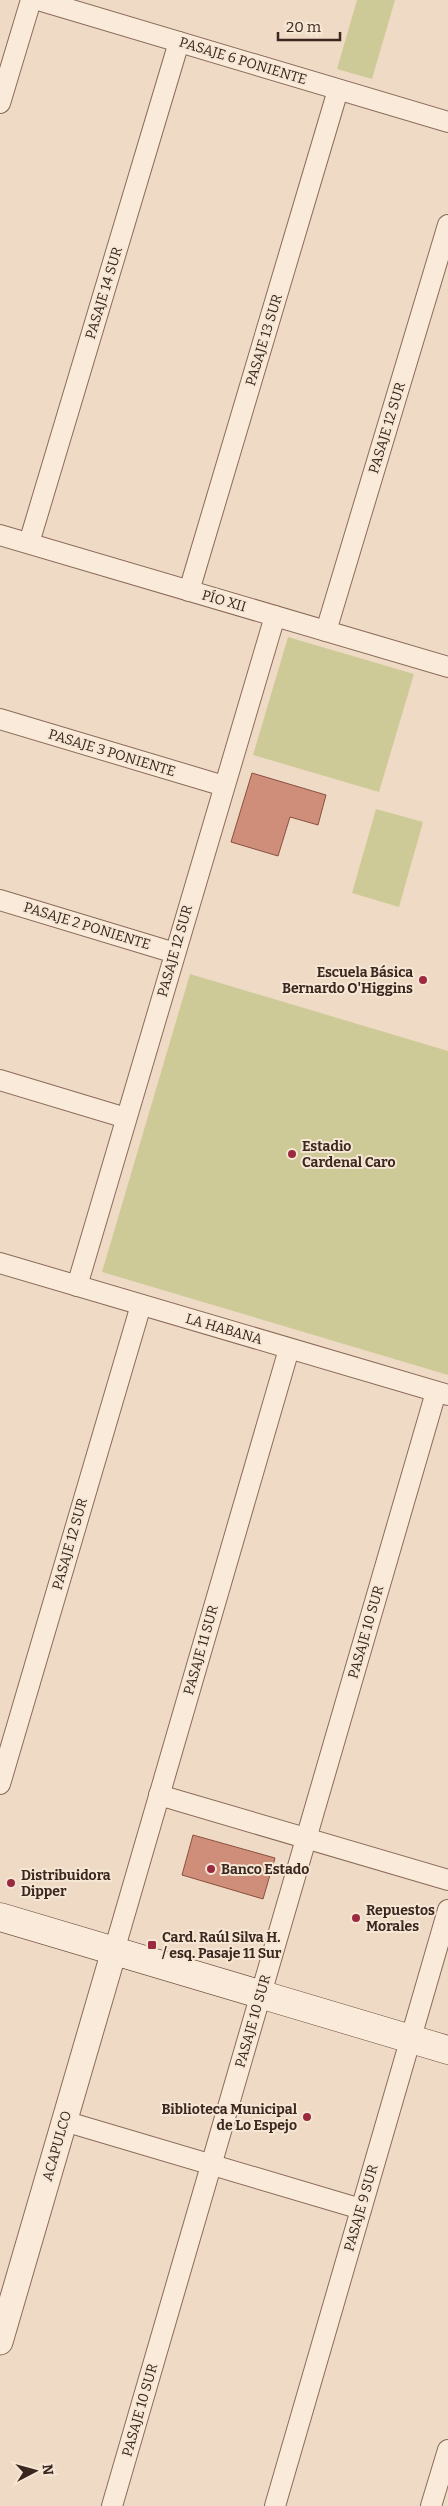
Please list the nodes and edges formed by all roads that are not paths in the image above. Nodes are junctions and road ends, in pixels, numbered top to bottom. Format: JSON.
{"nodes":[{"id":1,"x":31,"y":0,"type":"edge"},
{"id":2,"x":38,"y":0,"type":"edge"},
{"id":3,"x":179,"y":42,"type":"junction"},
{"id":4,"x":338,"y":90,"type":"junction"},
{"id":5,"x":0,"y":103,"type":"edge"},
{"id":6,"x":448,"y":122,"type":"edge"},
{"id":7,"x":448,"y":225,"type":"edge"},
{"id":8,"x":0,"y":535,"type":"edge"},
{"id":9,"x":29,"y":543,"type":"junction"},
{"id":10,"x":189,"y":591,"type":"junction"},
{"id":11,"x":274,"y":616,"type":"junction"},
{"id":12,"x":326,"y":631,"type":"junction"},
{"id":13,"x":448,"y":667,"type":"edge"},
{"id":14,"x":0,"y":719,"type":"edge"},
{"id":15,"x":224,"y":786,"type":"junction"},
{"id":16,"x":0,"y":900,"type":"edge"},
{"id":17,"x":175,"y":953,"type":"junction"},
{"id":18,"x":0,"y":1080,"type":"edge"},
{"id":19,"x":126,"y":1118,"type":"junction"},
{"id":20,"x":0,"y":1263,"type":"edge"},
{"id":21,"x":77,"y":1286,"type":"junction"},
{"id":22,"x":140,"y":1305,"type":"junction"},
{"id":23,"x":289,"y":1348,"type":"junction"},
{"id":24,"x":442,"y":1394,"type":"edge"},
{"id":25,"x":0,"y":1784,"type":"edge"},
{"id":26,"x":159,"y":1794,"type":"junction"},
{"id":27,"x":306,"y":1838,"type":"junction"},
{"id":28,"x":448,"y":1880,"type":"edge"},
{"id":29,"x":448,"y":1910,"type":"edge"},
{"id":30,"x":0,"y":1917,"type":"edge"},
{"id":31,"x":114,"y":1951,"type":"junction"},
{"id":32,"x":261,"y":1994,"type":"junction"},
{"id":33,"x":411,"y":2039,"type":"junction"},
{"id":34,"x":448,"y":2050,"type":"edge"},
{"id":35,"x":64,"y":2121,"type":"junction"},
{"id":36,"x":212,"y":2164,"type":"junction"},
{"id":37,"x":361,"y":2209,"type":"junction"},
{"id":38,"x":0,"y":2342,"type":"edge"},
{"id":39,"x":448,"y":2450,"type":"edge"},
{"id":40,"x":112,"y":2506,"type":"edge"},
{"id":41,"x":275,"y":2506,"type":"edge"},
{"id":42,"x":431,"y":2506,"type":"edge"}],
"edges":[{"from":1,"to":5,"type":"street"},
{"from":2,"to":3,"type":"street","name":"PASAJE 6 PONIENTE"},
{"from":3,"to":4,"type":"street","name":"PASAJE 6 PONIENTE"},
{"from":3,"to":9,"type":"street","name":"PASAJE 14 SUR"},
{"from":4,"to":6,"type":"street","name":"PASAJE 6 PONIENTE"},
{"from":4,"to":10,"type":"street","name":"PASAJE 13 SUR"},
{"from":7,"to":12,"type":"street","name":"PASAJE 12 SUR"},
{"from":8,"to":9,"type":"street","name":"PÍO XII"},
{"from":9,"to":10,"type":"street","name":"PÍO XII"},
{"from":10,"to":11,"type":"street","name":"PÍO XII"},
{"from":11,"to":12,"type":"street","name":"PÍO XII"},
{"from":11,"to":15,"type":"street","name":"PASAJE 12 SUR"},
{"from":12,"to":13,"type":"street","name":"PÍO XII"},
{"from":14,"to":15,"type":"street","name":"PASAJE 3 PONIENTE"},
{"from":15,"to":17,"type":"street","name":"PASAJE 12 SUR"},
{"from":16,"to":17,"type":"street","name":"PASAJE 2 PONIENTE"},
{"from":17,"to":19,"type":"street","name":"PASAJE 12 SUR"},
{"from":18,"to":19,"type":"street"},
{"from":19,"to":21,"type":"street","name":"PASAJE 12 SUR"},
{"from":20,"to":21,"type":"street","name":"LA HABANA"},
{"from":21,"to":22,"type":"street","name":"LA HABANA"},
{"from":22,"to":23,"type":"street","name":"LA HABANA"},
{"from":22,"to":25,"type":"street","name":"PASAJE 12 SUR"},
{"from":23,"to":24,"type":"street","name":"LA HABANA"},
{"from":23,"to":26,"type":"street","name":"PASAJE 11 SUR"},
{"from":24,"to":27,"type":"street","name":"PASAJE 10 SUR"},
{"from":26,"to":27,"type":"street"},
{"from":26,"to":31,"type":"street","name":"PASAJE 11 SUR"},
{"from":27,"to":28,"type":"street"},
{"from":27,"to":32,"type":"street","name":"PASAJE 10 SUR"},
{"from":29,"to":33,"type":"street","name":"PASAJE 9 SUR"},
{"from":30,"to":31,"type":"main road"},
{"from":31,"to":32,"type":"main road"},
{"from":31,"to":35,"type":"street","name":"ACAPULCO"},
{"from":32,"to":33,"type":"main road"},
{"from":32,"to":36,"type":"street","name":"PASAJE 10 SUR"},
{"from":33,"to":34,"type":"main road"},
{"from":33,"to":37,"type":"street","name":"PASAJE 9 SUR"},
{"from":35,"to":36,"type":"street"},
{"from":35,"to":38,"type":"street","name":"ACAPULCO"},
{"from":36,"to":37,"type":"street"},
{"from":36,"to":40,"type":"street","name":"PASAJE 10 SUR"},
{"from":37,"to":41,"type":"street","name":"PASAJE 9 SUR"},
{"from":39,"to":42,"type":"street"}]}
